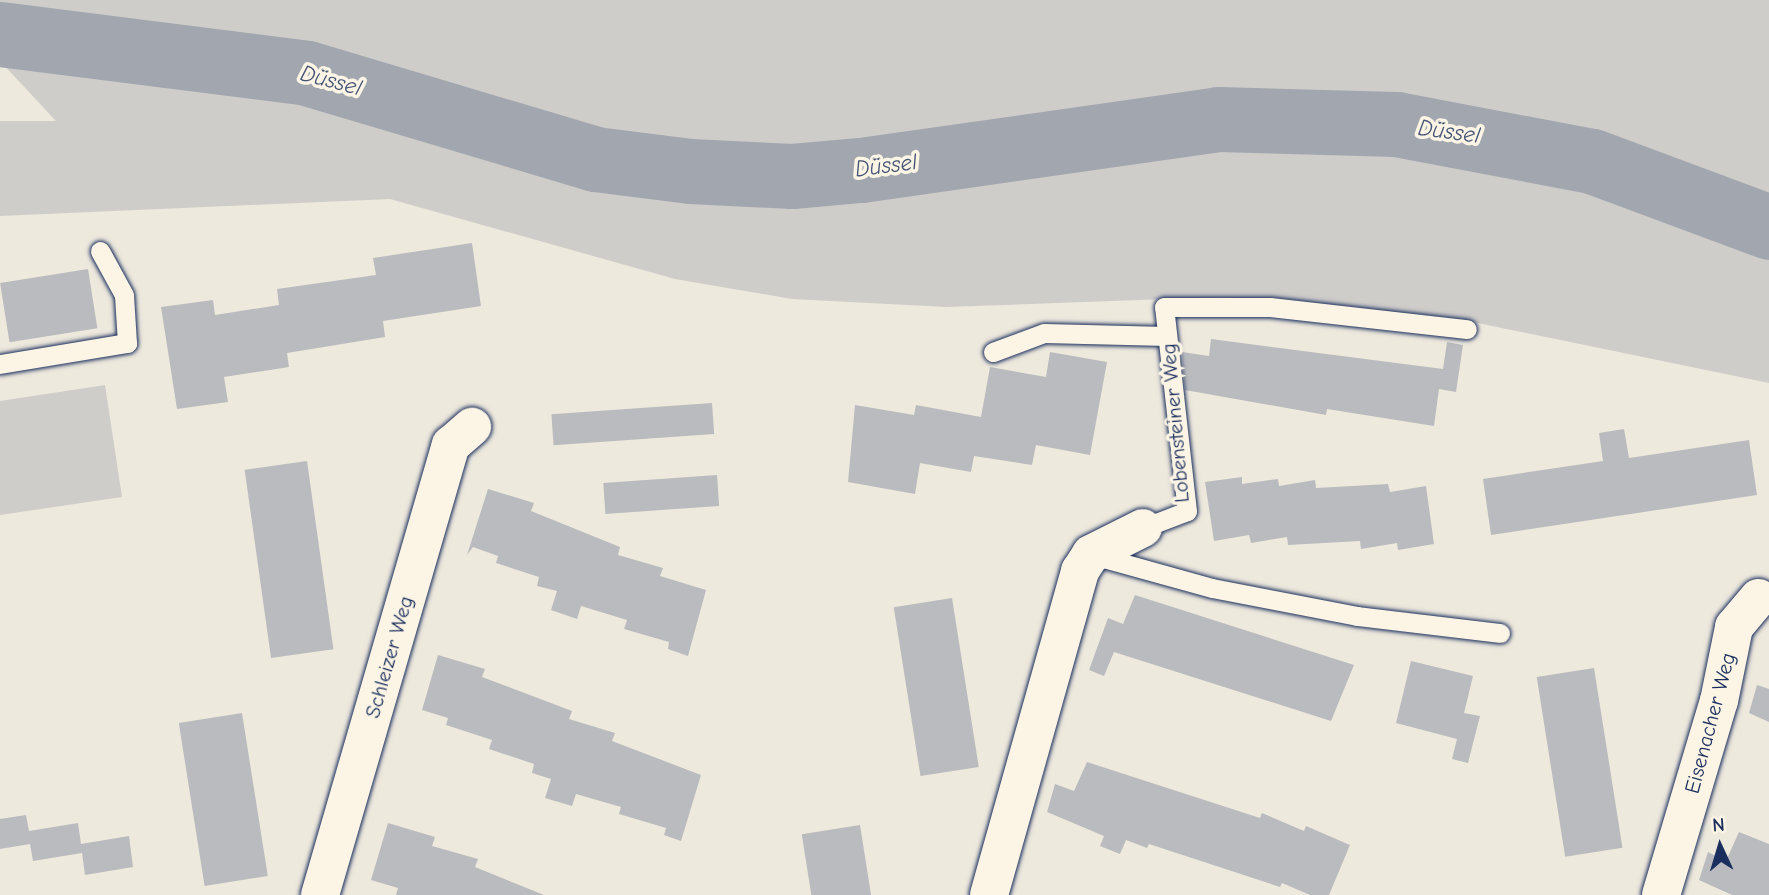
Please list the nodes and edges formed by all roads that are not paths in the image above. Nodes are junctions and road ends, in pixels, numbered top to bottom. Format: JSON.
{"nodes":[{"id":1,"x":100,"y":251,"type":"dead end"},
{"id":2,"x":1467,"y":329,"type":"dead end"},
{"id":3,"x":1167,"y":336,"type":"junction"},
{"id":4,"x":993,"y":352,"type":"dead end"},
{"id":5,"x":0,"y":364,"type":"edge"},
{"id":6,"x":472,"y":427,"type":"dead end"},
{"id":7,"x":1143,"y":528,"type":"joint"},
{"id":8,"x":1091,"y":554,"type":"junction"},
{"id":9,"x":1764,"y":595,"type":"edge"},
{"id":10,"x":1500,"y":633,"type":"dead end"},
{"id":11,"x":320,"y":895,"type":"edge"},
{"id":12,"x":989,"y":895,"type":"edge"},
{"id":13,"x":1661,"y":895,"type":"edge"}],
"edges":[{"from":1,"to":5,"type":"lane"},
{"from":2,"to":3,"type":"lane","name":"Lobensteiner Weg"},
{"from":3,"to":4,"type":"lane"},
{"from":3,"to":7,"type":"lane","name":"Lobensteiner Weg"},
{"from":6,"to":11,"type":"street","name":"Schleizer Weg"},
{"from":7,"to":8,"type":"street","name":"Lobensteiner Weg"},
{"from":8,"to":10,"type":"lane"},
{"from":8,"to":12,"type":"street"},
{"from":9,"to":13,"type":"street","name":"Eisenacher Weg"}]}
